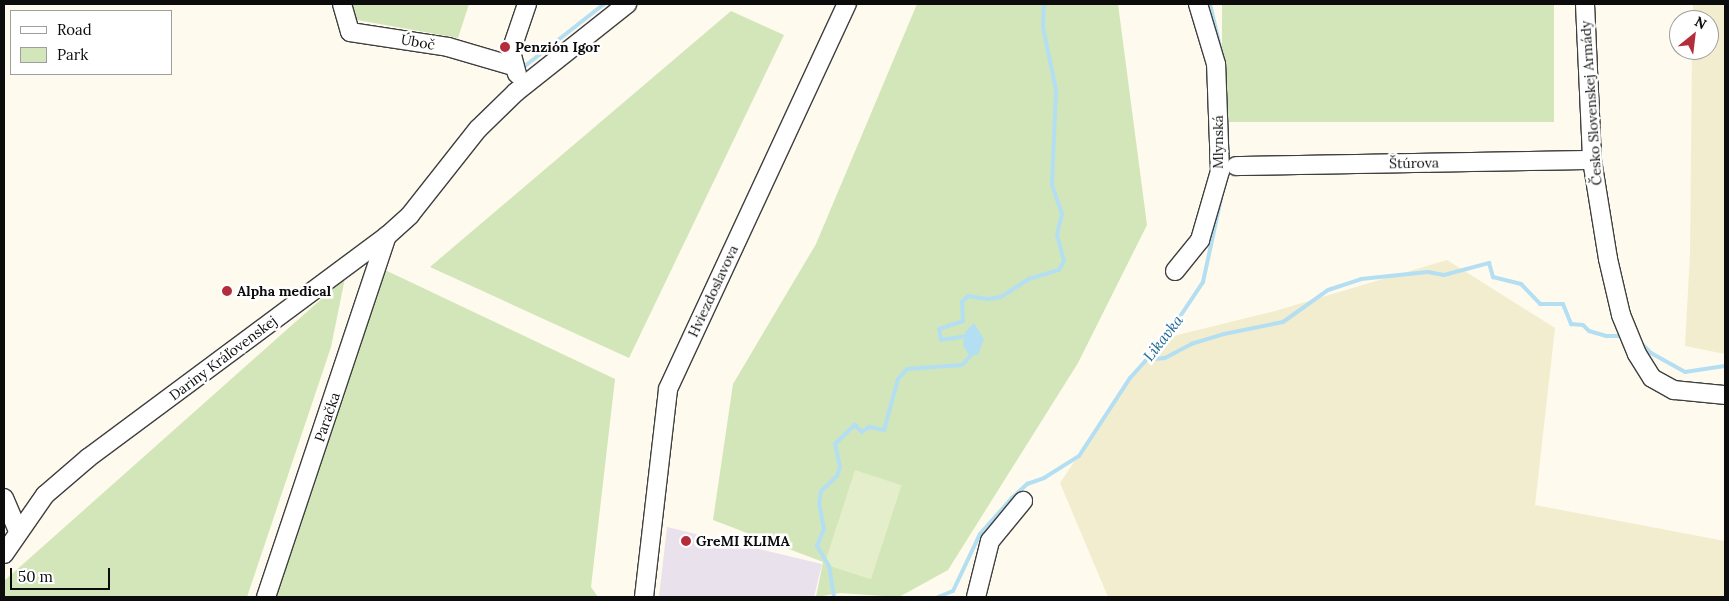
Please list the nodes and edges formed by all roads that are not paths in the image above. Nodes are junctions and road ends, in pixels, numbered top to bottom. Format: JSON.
{"nodes":[{"id":1,"x":342,"y":4,"type":"edge"},
{"id":2,"x":527,"y":4,"type":"edge"},
{"id":3,"x":627,"y":4,"type":"edge"},
{"id":4,"x":847,"y":4,"type":"edge"},
{"id":5,"x":1198,"y":4,"type":"edge"},
{"id":6,"x":1585,"y":4,"type":"edge"},
{"id":7,"x":513,"y":66,"type":"junction"},
{"id":8,"x":525,"y":84,"type":"junction"},
{"id":9,"x":1592,"y":160,"type":"junction"},
{"id":10,"x":1236,"y":166,"type":"dead end"},
{"id":11,"x":387,"y":236,"type":"junction"},
{"id":12,"x":1175,"y":271,"type":"dead end"},
{"id":13,"x":1725,"y":395,"type":"edge"},
{"id":14,"x":4,"y":498,"type":"edge"},
{"id":15,"x":1024,"y":501,"type":"dead end"},
{"id":16,"x":18,"y":531,"type":"junction"},
{"id":17,"x":4,"y":554,"type":"edge"},
{"id":18,"x":266,"y":597,"type":"edge"},
{"id":19,"x":644,"y":597,"type":"edge"},
{"id":20,"x":976,"y":597,"type":"edge"}],
"edges":[{"from":1,"to":7,"type":"street","name":"Úboč"},
{"from":2,"to":7,"type":"street"},
{"from":3,"to":8,"type":"street","name":"Dariny Kráľovenskej"},
{"from":4,"to":19,"type":"street","name":"Hviezdoslavova"},
{"from":5,"to":12,"type":"street","name":"Mlynská"},
{"from":6,"to":9,"type":"street","name":"Česko Slovenskej Armády"},
{"from":7,"to":8,"type":"street"},
{"from":8,"to":11,"type":"street","name":"Dariny Kráľovenskej"},
{"from":9,"to":10,"type":"street","name":"Štúrova"},
{"from":9,"to":13,"type":"street","name":"Česko Slovenskej Armády"},
{"from":11,"to":16,"type":"street","name":"Dariny Kráľovenskej"},
{"from":11,"to":18,"type":"street","name":"Paračka"},
{"from":14,"to":16,"type":"street"},
{"from":15,"to":20,"type":"street"},
{"from":16,"to":17,"type":"street","name":"Dariny Kráľovenskej"}]}
